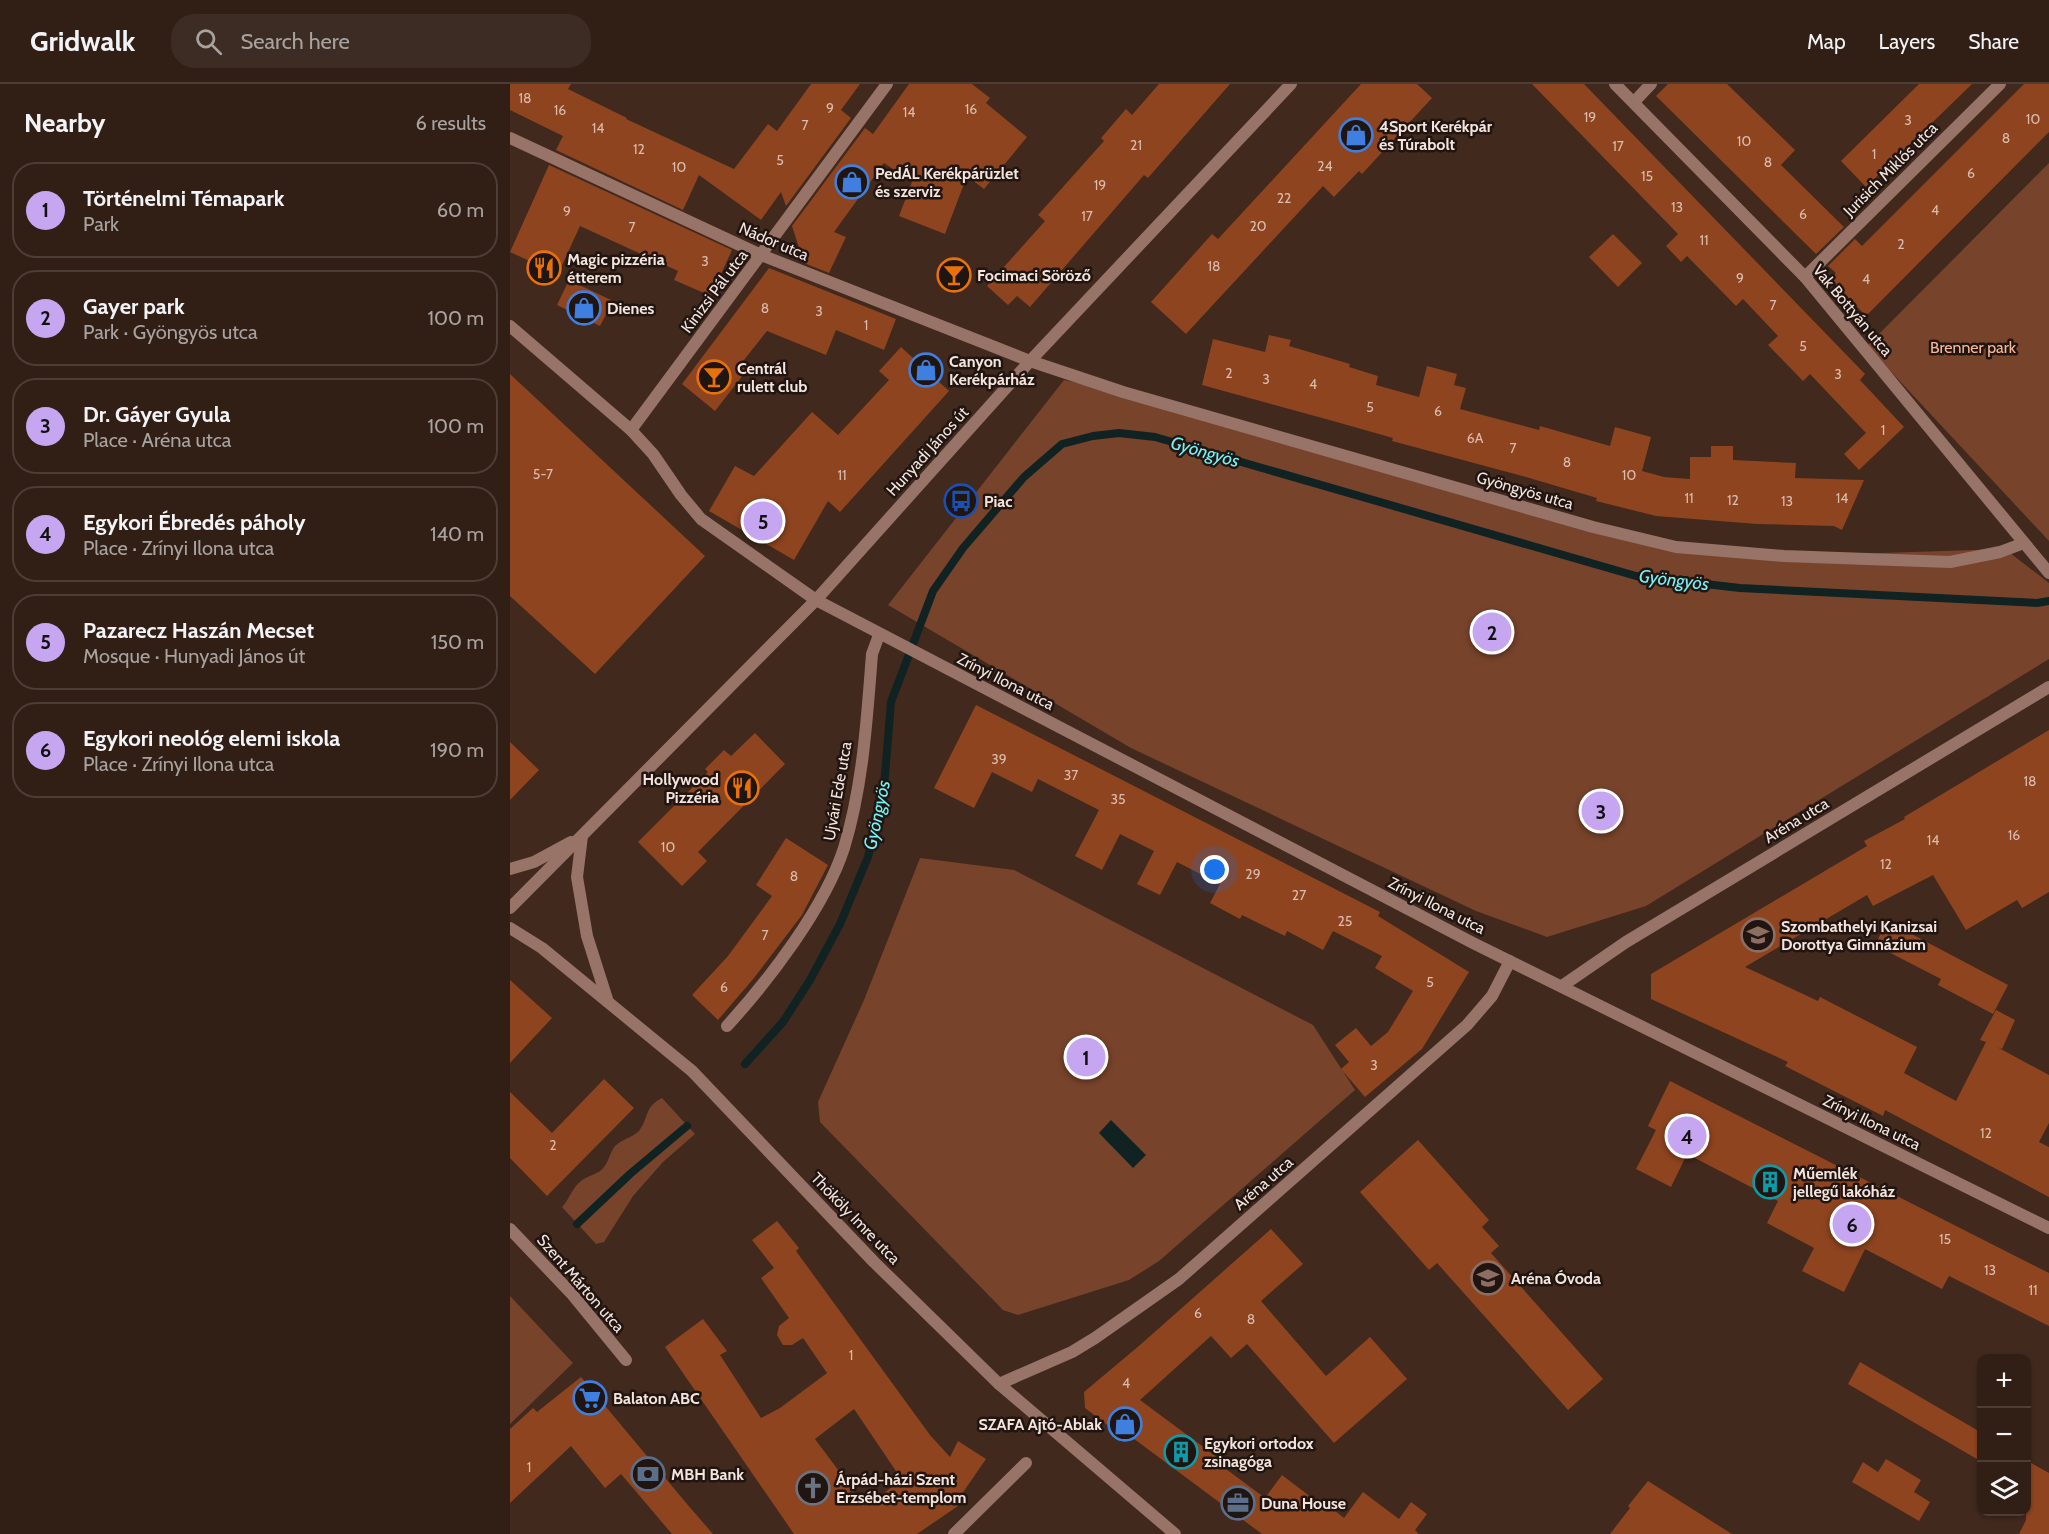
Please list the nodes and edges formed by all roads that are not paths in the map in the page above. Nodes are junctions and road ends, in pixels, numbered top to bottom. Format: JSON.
{"nodes":[{"id":1,"x":887,"y":84,"type":"edge"},
{"id":2,"x":1291,"y":84,"type":"edge"},
{"id":3,"x":1615,"y":84,"type":"edge"},
{"id":4,"x":1651,"y":84,"type":"edge"},
{"id":5,"x":2000,"y":84,"type":"edge"},
{"id":6,"x":1634,"y":102,"type":"junction"},
{"id":7,"x":510,"y":138,"type":"edge"},
{"id":8,"x":761,"y":255,"type":"junction"},
{"id":9,"x":1805,"y":277,"type":"junction"},
{"id":10,"x":510,"y":326,"type":"edge"},
{"id":11,"x":1030,"y":361,"type":"junction"},
{"id":12,"x":630,"y":430,"type":"junction"},
{"id":13,"x":2024,"y":543,"type":"junction"},
{"id":14,"x":2049,"y":573,"type":"edge"},
{"id":15,"x":816,"y":600,"type":"junction"},
{"id":16,"x":884,"y":637,"type":"junction"},
{"id":17,"x":2049,"y":687,"type":"edge"},
{"id":18,"x":582,"y":836,"type":"junction"},
{"id":19,"x":510,"y":869,"type":"edge"},
{"id":20,"x":510,"y":908,"type":"edge"},
{"id":21,"x":510,"y":928,"type":"edge"},
{"id":22,"x":1510,"y":961,"type":"junction"},
{"id":23,"x":1562,"y":986,"type":"junction"},
{"id":24,"x":609,"y":1003,"type":"junction"},
{"id":25,"x":727,"y":1026,"type":"dead end"},
{"id":26,"x":510,"y":1228,"type":"edge"},
{"id":27,"x":2049,"y":1228,"type":"edge"},
{"id":28,"x":626,"y":1360,"type":"dead end"},
{"id":29,"x":999,"y":1384,"type":"junction"},
{"id":30,"x":1026,"y":1463,"type":"dead end"},
{"id":31,"x":954,"y":1534,"type":"edge"},
{"id":32,"x":1175,"y":1534,"type":"edge"}],
"edges":[{"from":1,"to":8,"type":"street","name":"Kinizsi Pál utca"},
{"from":2,"to":11,"type":"street","name":"Hunyadi János út"},
{"from":3,"to":6,"type":"street","name":"Vak Bottyán utca"},
{"from":4,"to":6,"type":"street"},
{"from":5,"to":9,"type":"street","name":"Jurisich Miklós utca"},
{"from":6,"to":9,"type":"street","name":"Vak Bottyán utca"},
{"from":7,"to":8,"type":"street","name":"Nádor utca"},
{"from":8,"to":11,"type":"street","name":"Nádor utca"},
{"from":8,"to":12,"type":"street","name":"Kinizsi Pál utca"},
{"from":9,"to":13,"type":"street","name":"Vak Bottyán utca"},
{"from":10,"to":12,"type":"street","name":"Zrínyi Ilona utca"},
{"from":11,"to":13,"type":"street","name":"Gyöngyös utca"},
{"from":11,"to":15,"type":"street","name":"Hunyadi János út"},
{"from":12,"to":15,"type":"street","name":"Zrínyi Ilona utca"},
{"from":13,"to":14,"type":"street","name":"Vak Bottyán utca"},
{"from":15,"to":16,"type":"street","name":"Zrínyi Ilona utca"},
{"from":15,"to":18,"type":"street","name":"Hunyadi János út"},
{"from":16,"to":22,"type":"street","name":"Zrínyi Ilona utca"},
{"from":16,"to":25,"type":"street","name":"Ujvári Ede utca"},
{"from":17,"to":23,"type":"street","name":"Aréna utca"},
{"from":18,"to":19,"type":"street","name":"Hunyadi János út"},
{"from":18,"to":20,"type":"street","name":"Hunyadi János út"},
{"from":18,"to":24,"type":"street"},
{"from":21,"to":24,"type":"street","name":"Thököly Imre utca"},
{"from":22,"to":23,"type":"street","name":"Zrínyi Ilona utca"},
{"from":22,"to":29,"type":"street","name":"Aréna utca"},
{"from":23,"to":27,"type":"street","name":"Zrínyi Ilona utca"},
{"from":24,"to":29,"type":"street","name":"Thököly Imre utca"},
{"from":26,"to":28,"type":"street","name":"Szent Márton utca"},
{"from":29,"to":32,"type":"street","name":"Thököly Imre utca"},
{"from":30,"to":31,"type":"street"}]}
